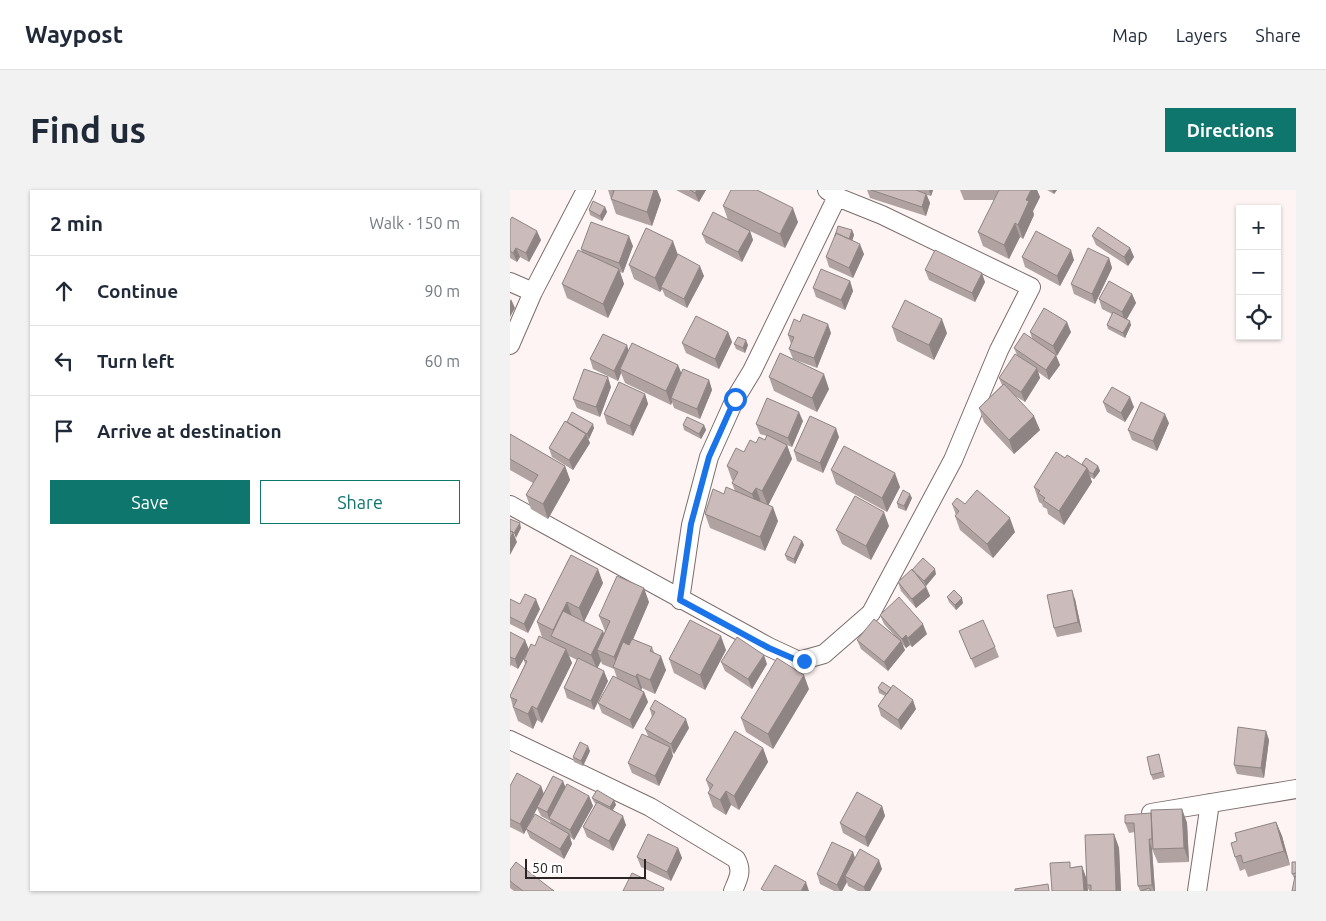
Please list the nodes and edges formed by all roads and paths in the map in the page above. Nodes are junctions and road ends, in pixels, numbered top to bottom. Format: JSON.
{"nodes":[{"id":1,"x":586,"y":190,"type":"edge"},
{"id":2,"x":832,"y":193,"type":"edge"},
{"id":3,"x":510,"y":282,"type":"edge"},
{"id":4,"x":533,"y":292,"type":"junction"},
{"id":5,"x":510,"y":345,"type":"edge"},
{"id":6,"x":510,"y":505,"type":"edge"},
{"id":7,"x":680,"y":600,"type":"junction"},
{"id":8,"x":510,"y":740,"type":"edge"},
{"id":9,"x":1296,"y":789,"type":"edge"},
{"id":10,"x":1210,"y":803,"type":"junction"},
{"id":11,"x":1142,"y":814,"type":"edge"},
{"id":12,"x":733,"y":891,"type":"edge"},
{"id":13,"x":1197,"y":891,"type":"edge"}],
"edges":[{"from":1,"to":4,"type":"street"},
{"from":2,"to":7,"type":"street"},
{"from":2,"to":7,"type":"street"},
{"from":3,"to":4,"type":"street"},
{"from":4,"to":5,"type":"street"},
{"from":6,"to":7,"type":"street"},
{"from":8,"to":12,"type":"street"},
{"from":9,"to":10,"type":"street"},
{"from":10,"to":11,"type":"street"},
{"from":10,"to":13,"type":"street"}]}
